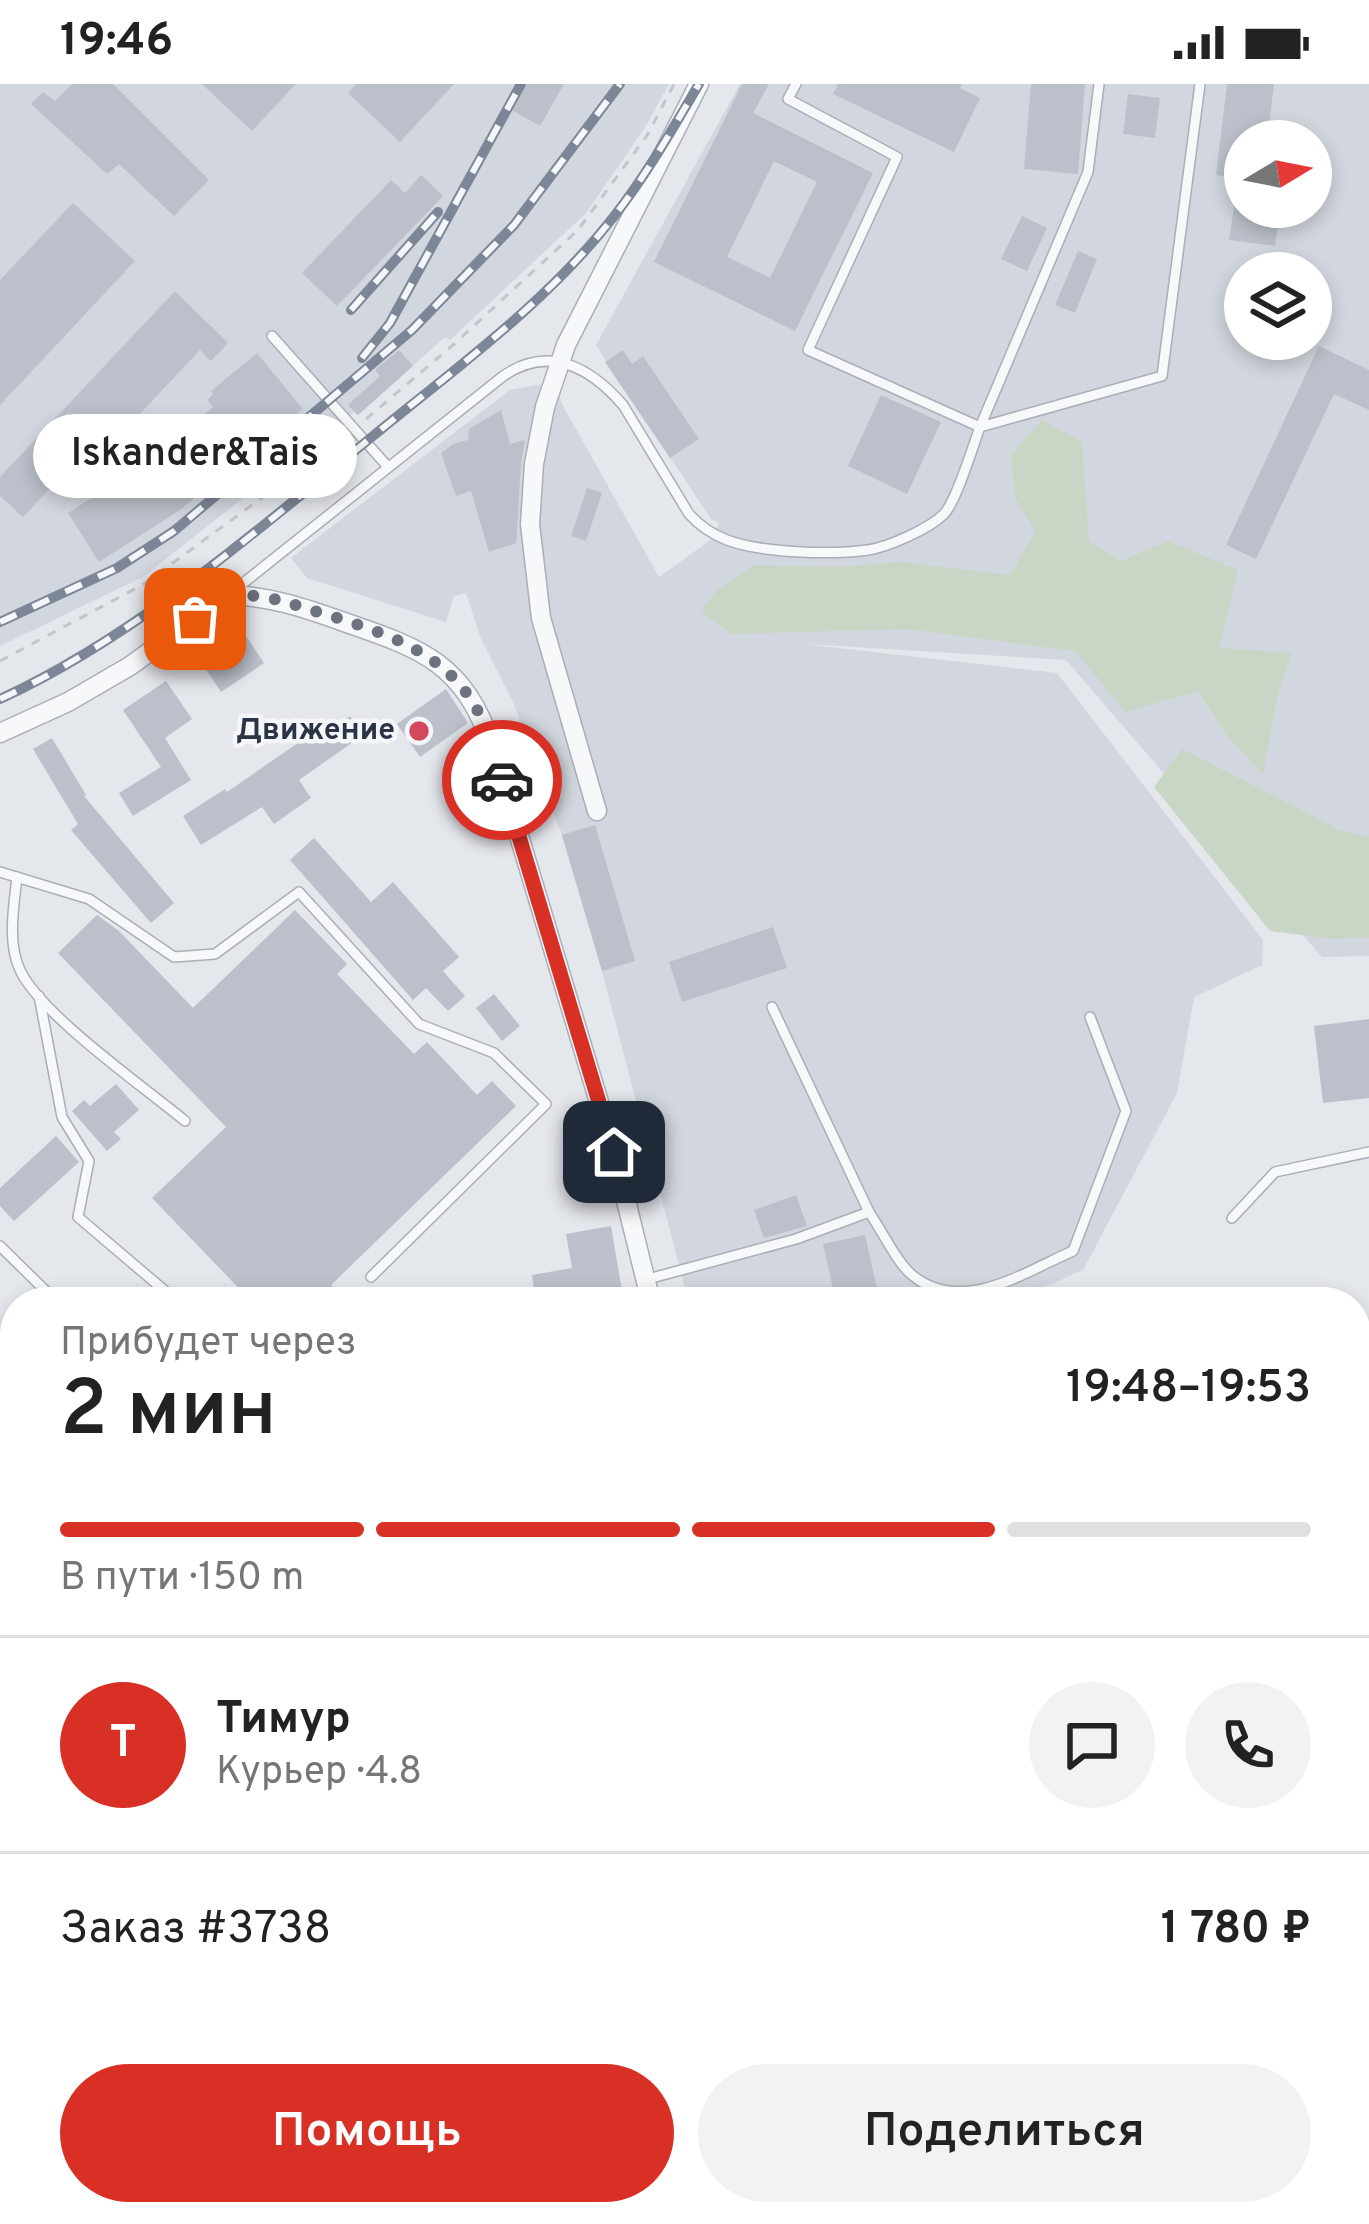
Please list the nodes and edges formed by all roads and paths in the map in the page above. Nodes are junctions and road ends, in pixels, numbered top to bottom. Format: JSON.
{"nodes":[{"id":1,"x":674,"y":84,"type":"edge"},
{"id":2,"x":699,"y":84,"type":"edge"},
{"id":3,"x":796,"y":84,"type":"edge"},
{"id":4,"x":1099,"y":84,"type":"edge"},
{"id":5,"x":1200,"y":84,"type":"edge"},
{"id":6,"x":272,"y":336,"type":"dead end"},
{"id":7,"x":560,"y":363,"type":"junction"},
{"id":8,"x":980,"y":427,"type":"junction"},
{"id":9,"x":355,"y":429,"type":"junction"},
{"id":10,"x":388,"y":467,"type":"junction"},
{"id":11,"x":228,"y":595,"type":"junction"},
{"id":12,"x":0,"y":661,"type":"edge"},
{"id":13,"x":0,"y":733,"type":"edge"},
{"id":14,"x":597,"y":812,"type":"dead end"},
{"id":15,"x":0,"y":872,"type":"edge"},
{"id":16,"x":17,"y":877,"type":"junction"},
{"id":17,"x":39,"y":996,"type":"junction"},
{"id":18,"x":772,"y":1007,"type":"dead end"},
{"id":19,"x":1090,"y":1017,"type":"dead end"},
{"id":20,"x":185,"y":1121,"type":"dead end"},
{"id":21,"x":1369,"y":1152,"type":"edge"},
{"id":22,"x":869,"y":1212,"type":"junction"},
{"id":23,"x":1232,"y":1218,"type":"dead end"},
{"id":24,"x":0,"y":1246,"type":"edge"},
{"id":25,"x":371,"y":1277,"type":"dead end"},
{"id":26,"x":648,"y":1279,"type":"junction"},
{"id":27,"x":42,"y":1287,"type":"edge"},
{"id":28,"x":161,"y":1287,"type":"edge"},
{"id":29,"x":649,"y":1287,"type":"edge"},
{"id":30,"x":935,"y":1287,"type":"edge"},
{"id":31,"x":992,"y":1287,"type":"edge"}],
"edges":[{"from":1,"to":9,"type":"path"},
{"from":2,"to":7,"type":"street"},
{"from":3,"to":8,"type":"lane"},
{"from":4,"to":8,"type":"lane"},
{"from":5,"to":8,"type":"lane"},
{"from":6,"to":9,"type":"lane"},
{"from":7,"to":8,"type":"lane"},
{"from":7,"to":10,"type":"lane"},
{"from":7,"to":14,"type":"street"},
{"from":9,"to":10,"type":"lane"},
{"from":9,"to":12,"type":"path"},
{"from":10,"to":11,"type":"lane"},
{"from":11,"to":13,"type":"street"},
{"from":11,"to":26,"type":"street"},
{"from":15,"to":16,"type":"lane"},
{"from":16,"to":17,"type":"lane"},
{"from":16,"to":25,"type":"lane"},
{"from":17,"to":20,"type":"lane"},
{"from":17,"to":28,"type":"lane"},
{"from":18,"to":22,"type":"lane"},
{"from":19,"to":31,"type":"lane"},
{"from":21,"to":23,"type":"lane"},
{"from":22,"to":26,"type":"lane"},
{"from":22,"to":30,"type":"lane"},
{"from":24,"to":27,"type":"lane"},
{"from":26,"to":29,"type":"street"}]}
